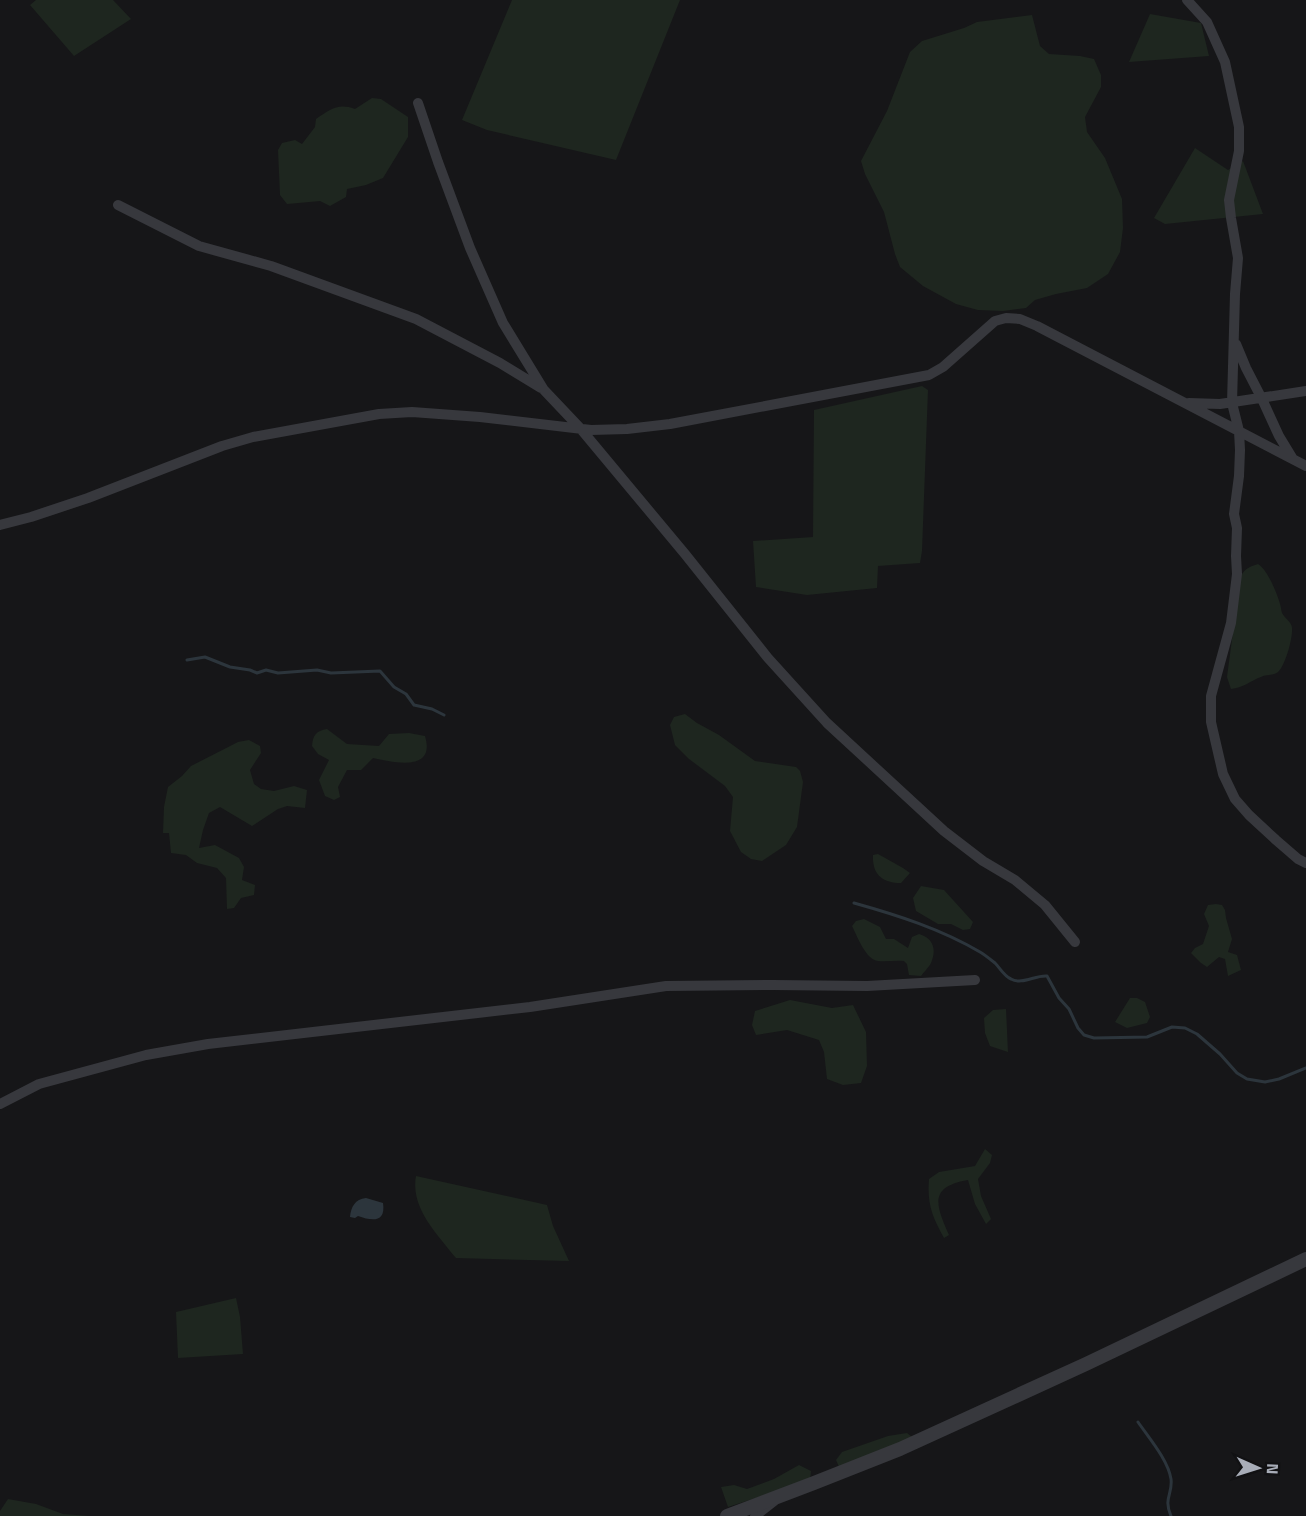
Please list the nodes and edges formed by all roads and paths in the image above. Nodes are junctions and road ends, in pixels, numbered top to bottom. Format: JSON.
{"nodes":[{"id":1,"x":1187,"y":0,"type":"edge"},
{"id":2,"x":418,"y":103,"type":"dead end"},
{"id":3,"x":118,"y":205,"type":"dead end"},
{"id":4,"x":1234,"y":339,"type":"junction"},
{"id":5,"x":544,"y":390,"type":"junction"},
{"id":6,"x":1306,"y":392,"type":"edge"},
{"id":7,"x":1262,"y":399,"type":"junction"},
{"id":8,"x":1186,"y":403,"type":"junction"},
{"id":9,"x":1232,"y":403,"type":"junction"},
{"id":10,"x":580,"y":428,"type":"junction"},
{"id":11,"x":1239,"y":431,"type":"junction"},
{"id":12,"x":1293,"y":459,"type":"junction"},
{"id":13,"x":1306,"y":466,"type":"edge"},
{"id":14,"x":0,"y":525,"type":"edge"},
{"id":15,"x":1306,"y":863,"type":"edge"},
{"id":16,"x":1075,"y":942,"type":"dead end"},
{"id":17,"x":975,"y":980,"type":"dead end"},
{"id":18,"x":0,"y":1104,"type":"edge"},
{"id":19,"x":1306,"y":1258,"type":"edge"},
{"id":20,"x":781,"y":1496,"type":"junction"},
{"id":21,"x":727,"y":1516,"type":"edge"},
{"id":22,"x":755,"y":1516,"type":"edge"}],
"edges":[{"from":1,"to":4,"type":"street"},
{"from":2,"to":5,"type":"street"},
{"from":3,"to":5,"type":"street"},
{"from":4,"to":7,"type":"street"},
{"from":4,"to":9,"type":"street"},
{"from":5,"to":10,"type":"street"},
{"from":6,"to":7,"type":"street"},
{"from":7,"to":9,"type":"street"},
{"from":7,"to":12,"type":"street"},
{"from":8,"to":9,"type":"street"},
{"from":8,"to":10,"type":"street"},
{"from":8,"to":11,"type":"street"},
{"from":9,"to":11,"type":"street"},
{"from":10,"to":14,"type":"street"},
{"from":10,"to":16,"type":"street"},
{"from":11,"to":12,"type":"street"},
{"from":11,"to":15,"type":"street"},
{"from":12,"to":13,"type":"street"},
{"from":17,"to":18,"type":"street"},
{"from":19,"to":20,"type":"street"},
{"from":20,"to":21,"type":"street"},
{"from":20,"to":22,"type":"street"}]}
